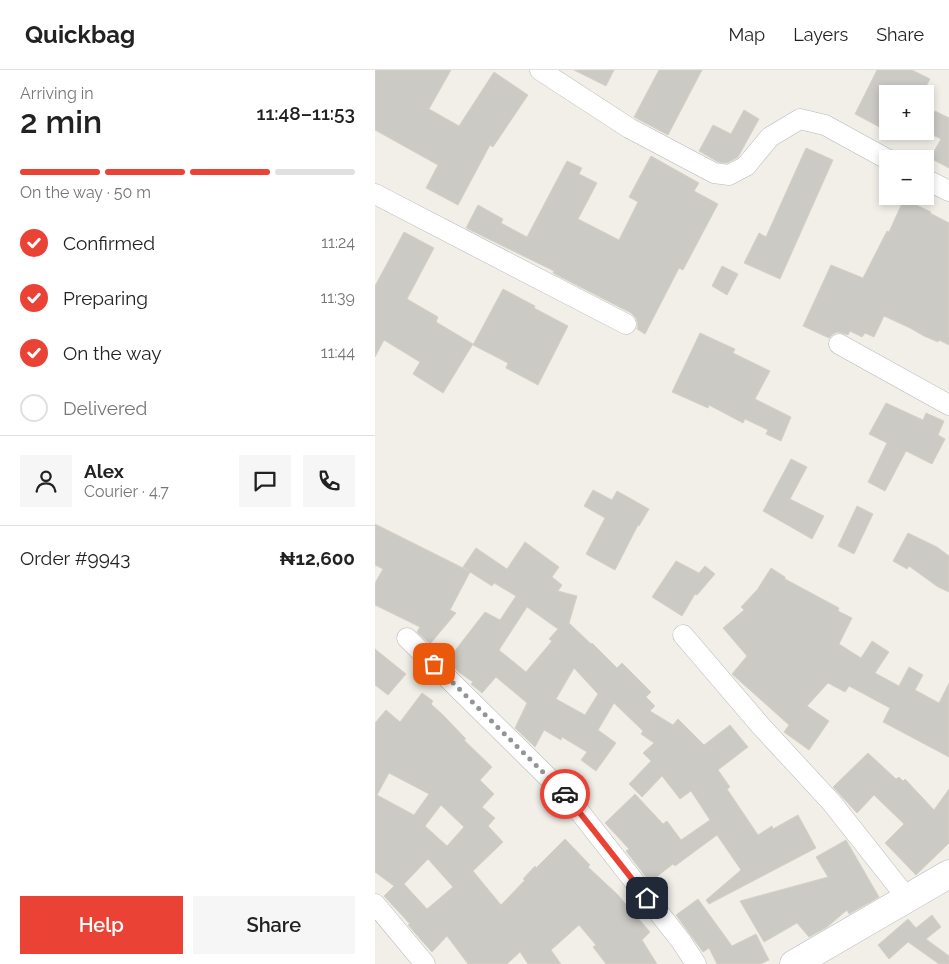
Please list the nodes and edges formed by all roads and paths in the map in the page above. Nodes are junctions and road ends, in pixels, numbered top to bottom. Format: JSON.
{"nodes":[{"id":1,"x":540,"y":70,"type":"edge"},
{"id":2,"x":879,"y":155,"type":"edge"},
{"id":3,"x":934,"y":184,"type":"edge"},
{"id":4,"x":949,"y":191,"type":"edge"},
{"id":5,"x":375,"y":194,"type":"edge"},
{"id":6,"x":626,"y":324,"type":"dead end"},
{"id":7,"x":839,"y":344,"type":"dead end"},
{"id":8,"x":949,"y":405,"type":"edge"},
{"id":9,"x":683,"y":635,"type":"dead end"},
{"id":10,"x":407,"y":638,"type":"dead end"},
{"id":11,"x":949,"y":874,"type":"edge"},
{"id":12,"x":907,"y":898,"type":"junction"},
{"id":13,"x":375,"y":904,"type":"edge"},
{"id":14,"x":425,"y":964,"type":"edge"},
{"id":15,"x":696,"y":964,"type":"edge"},
{"id":16,"x":794,"y":964,"type":"edge"}],
"edges":[{"from":1,"to":2,"type":"street"},
{"from":3,"to":4,"type":"street"},
{"from":5,"to":6,"type":"street"},
{"from":7,"to":8,"type":"street"},
{"from":9,"to":12,"type":"street"},
{"from":10,"to":15,"type":"street"},
{"from":11,"to":12,"type":"main road"},
{"from":12,"to":16,"type":"main road"},
{"from":13,"to":14,"type":"street"}]}
